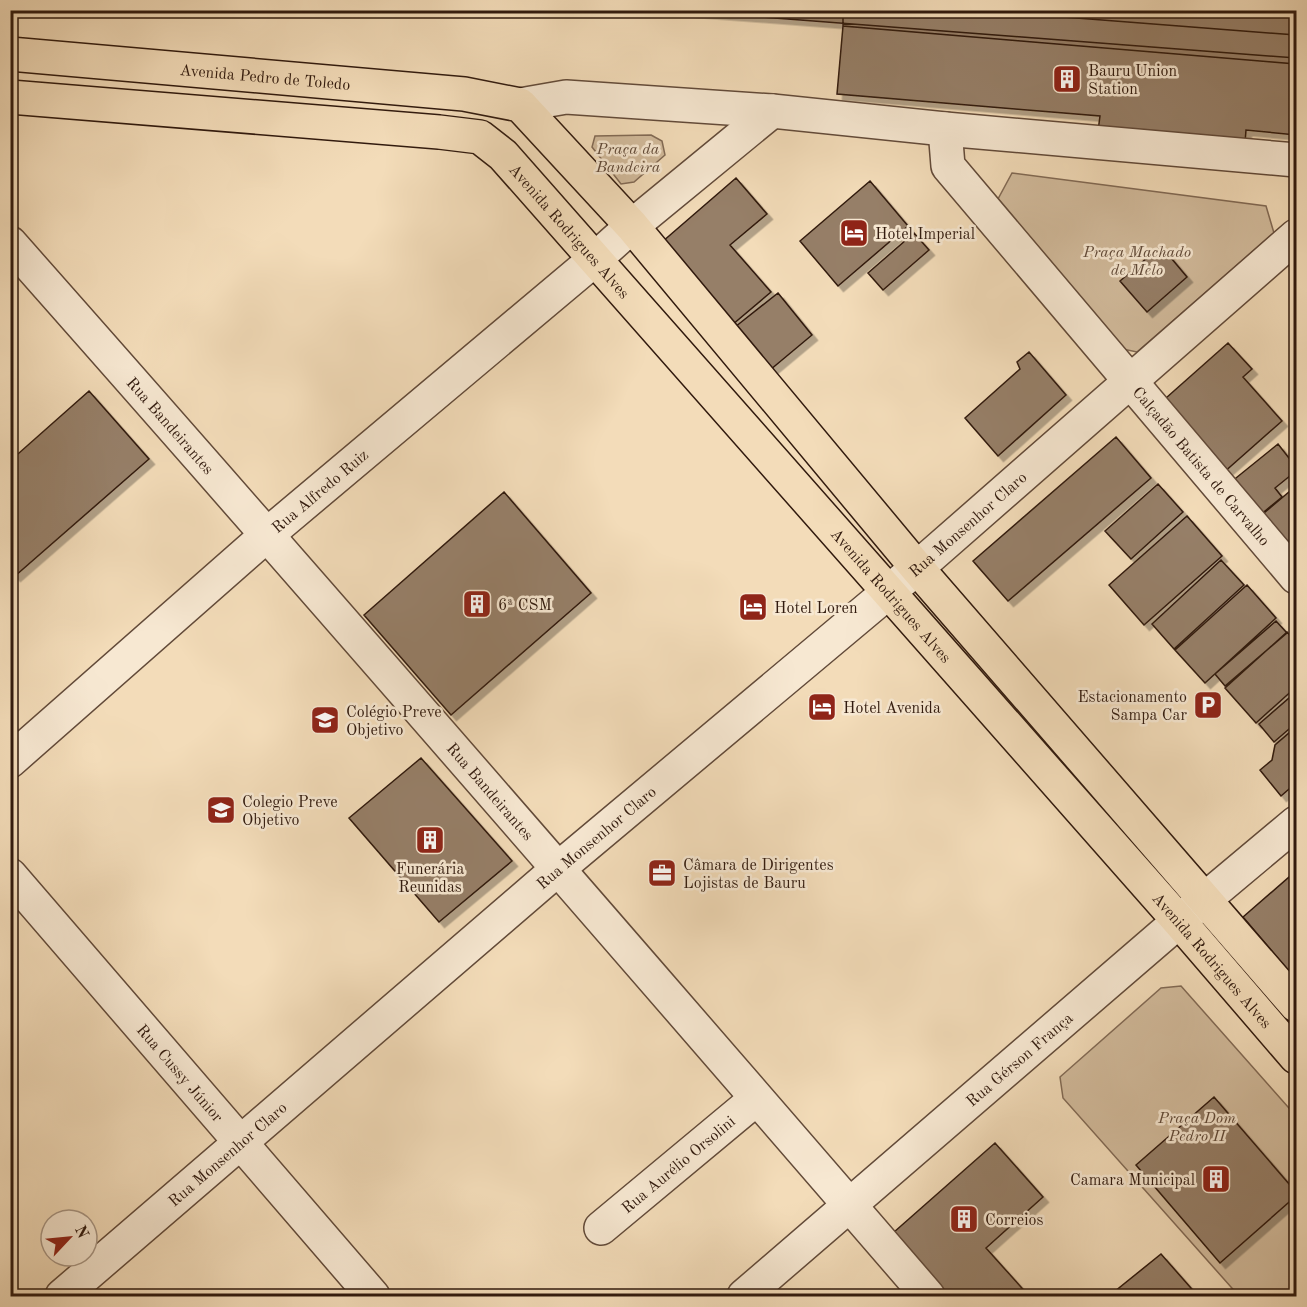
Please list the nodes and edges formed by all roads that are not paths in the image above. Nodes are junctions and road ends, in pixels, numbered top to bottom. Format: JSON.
{"nodes":[{"id":1,"x":10,"y":54,"type":"edge"},
{"id":2,"x":10,"y":97,"type":"edge"},
{"id":3,"x":520,"y":105,"type":"junction"},
{"id":4,"x":772,"y":111,"type":"junction"},
{"id":5,"x":945,"y":129,"type":"junction"},
{"id":6,"x":1296,"y":160,"type":"edge"},
{"id":7,"x":632,"y":226,"type":"junction"},
{"id":8,"x":1296,"y":236,"type":"edge"},
{"id":9,"x":10,"y":243,"type":"edge"},
{"id":10,"x":594,"y":260,"type":"junction"},
{"id":11,"x":1131,"y":382,"type":"junction"},
{"id":12,"x":268,"y":534,"type":"junction"},
{"id":13,"x":917,"y":568,"type":"junction"},
{"id":14,"x":1296,"y":577,"type":"edge"},
{"id":15,"x":888,"y":591,"type":"junction"},
{"id":16,"x":10,"y":761,"type":"edge"},
{"id":17,"x":1296,"y":823,"type":"edge"},
{"id":18,"x":559,"y":868,"type":"junction"},
{"id":19,"x":10,"y":875,"type":"edge"},
{"id":20,"x":1206,"y":899,"type":"junction"},
{"id":21,"x":1179,"y":921,"type":"junction"},
{"id":22,"x":1296,"y":1005,"type":"edge"},
{"id":23,"x":1296,"y":1057,"type":"edge"},
{"id":24,"x":756,"y":1099,"type":"junction"},
{"id":25,"x":241,"y":1142,"type":"junction"},
{"id":26,"x":850,"y":1206,"type":"junction"},
{"id":27,"x":601,"y":1228,"type":"dead end"},
{"id":28,"x":62,"y":1296,"type":"edge"},
{"id":29,"x":373,"y":1296,"type":"edge"},
{"id":30,"x":744,"y":1296,"type":"edge"},
{"id":31,"x":928,"y":1296,"type":"edge"}],
"edges":[{"from":1,"to":3,"type":"main road","name":"Avenida Pedro de Toledo"},
{"from":2,"to":10,"type":"main road","name":"Avenida Rodrigues Alves"},
{"from":3,"to":4,"type":"street"},
{"from":3,"to":7,"type":"main road","name":"Avenida Rodrigues Alves"},
{"from":4,"to":5,"type":"street"},
{"from":4,"to":7,"type":"street"},
{"from":5,"to":6,"type":"street"},
{"from":5,"to":11,"type":"street"},
{"from":7,"to":10,"type":"street","name":"Rua Alfredo Ruiz"},
{"from":7,"to":13,"type":"main road","name":"Avenida Rodrigues Alves"},
{"from":8,"to":11,"type":"street"},
{"from":9,"to":12,"type":"street","name":"Rua Bandeirantes"},
{"from":10,"to":12,"type":"street","name":"Rua Alfredo Ruiz"},
{"from":10,"to":15,"type":"main road","name":"Avenida Rodrigues Alves"},
{"from":11,"to":13,"type":"street","name":"Rua Monsenhor Claro"},
{"from":11,"to":14,"type":"street","name":"Calçadão Batista de Carvalho"},
{"from":12,"to":16,"type":"street","name":"Rua Alfredo Ruiz"},
{"from":12,"to":18,"type":"street","name":"Rua Bandeirantes"},
{"from":13,"to":15,"type":"street","name":"Rua Monsenhor Claro"},
{"from":13,"to":20,"type":"main road","name":"Avenida Rodrigues Alves"},
{"from":15,"to":18,"type":"street","name":"Rua Monsenhor Claro"},
{"from":15,"to":21,"type":"main road","name":"Avenida Rodrigues Alves"},
{"from":17,"to":20,"type":"street","name":"Rua Gérson França"},
{"from":18,"to":24,"type":"street","name":"Rua Bandeirantes"},
{"from":18,"to":25,"type":"street","name":"Rua Monsenhor Claro"},
{"from":19,"to":25,"type":"street","name":"Rua Cussy Júnior"},
{"from":20,"to":21,"type":"street","name":"Rua Gérson França"},
{"from":20,"to":22,"type":"main road","name":"Avenida Rodrigues Alves"},
{"from":21,"to":23,"type":"main road","name":"Avenida Rodrigues Alves"},
{"from":21,"to":26,"type":"street","name":"Rua Gérson França"},
{"from":24,"to":26,"type":"street","name":"Rua Bandeirantes"},
{"from":24,"to":27,"type":"street","name":"Rua Aurélio Orsolini"},
{"from":25,"to":28,"type":"street","name":"Rua Monsenhor Claro"},
{"from":25,"to":29,"type":"street","name":"Rua Cussy Júnior"},
{"from":26,"to":30,"type":"street","name":"Rua Gérson França"},
{"from":26,"to":31,"type":"street","name":"Rua Bandeirantes"}]}
